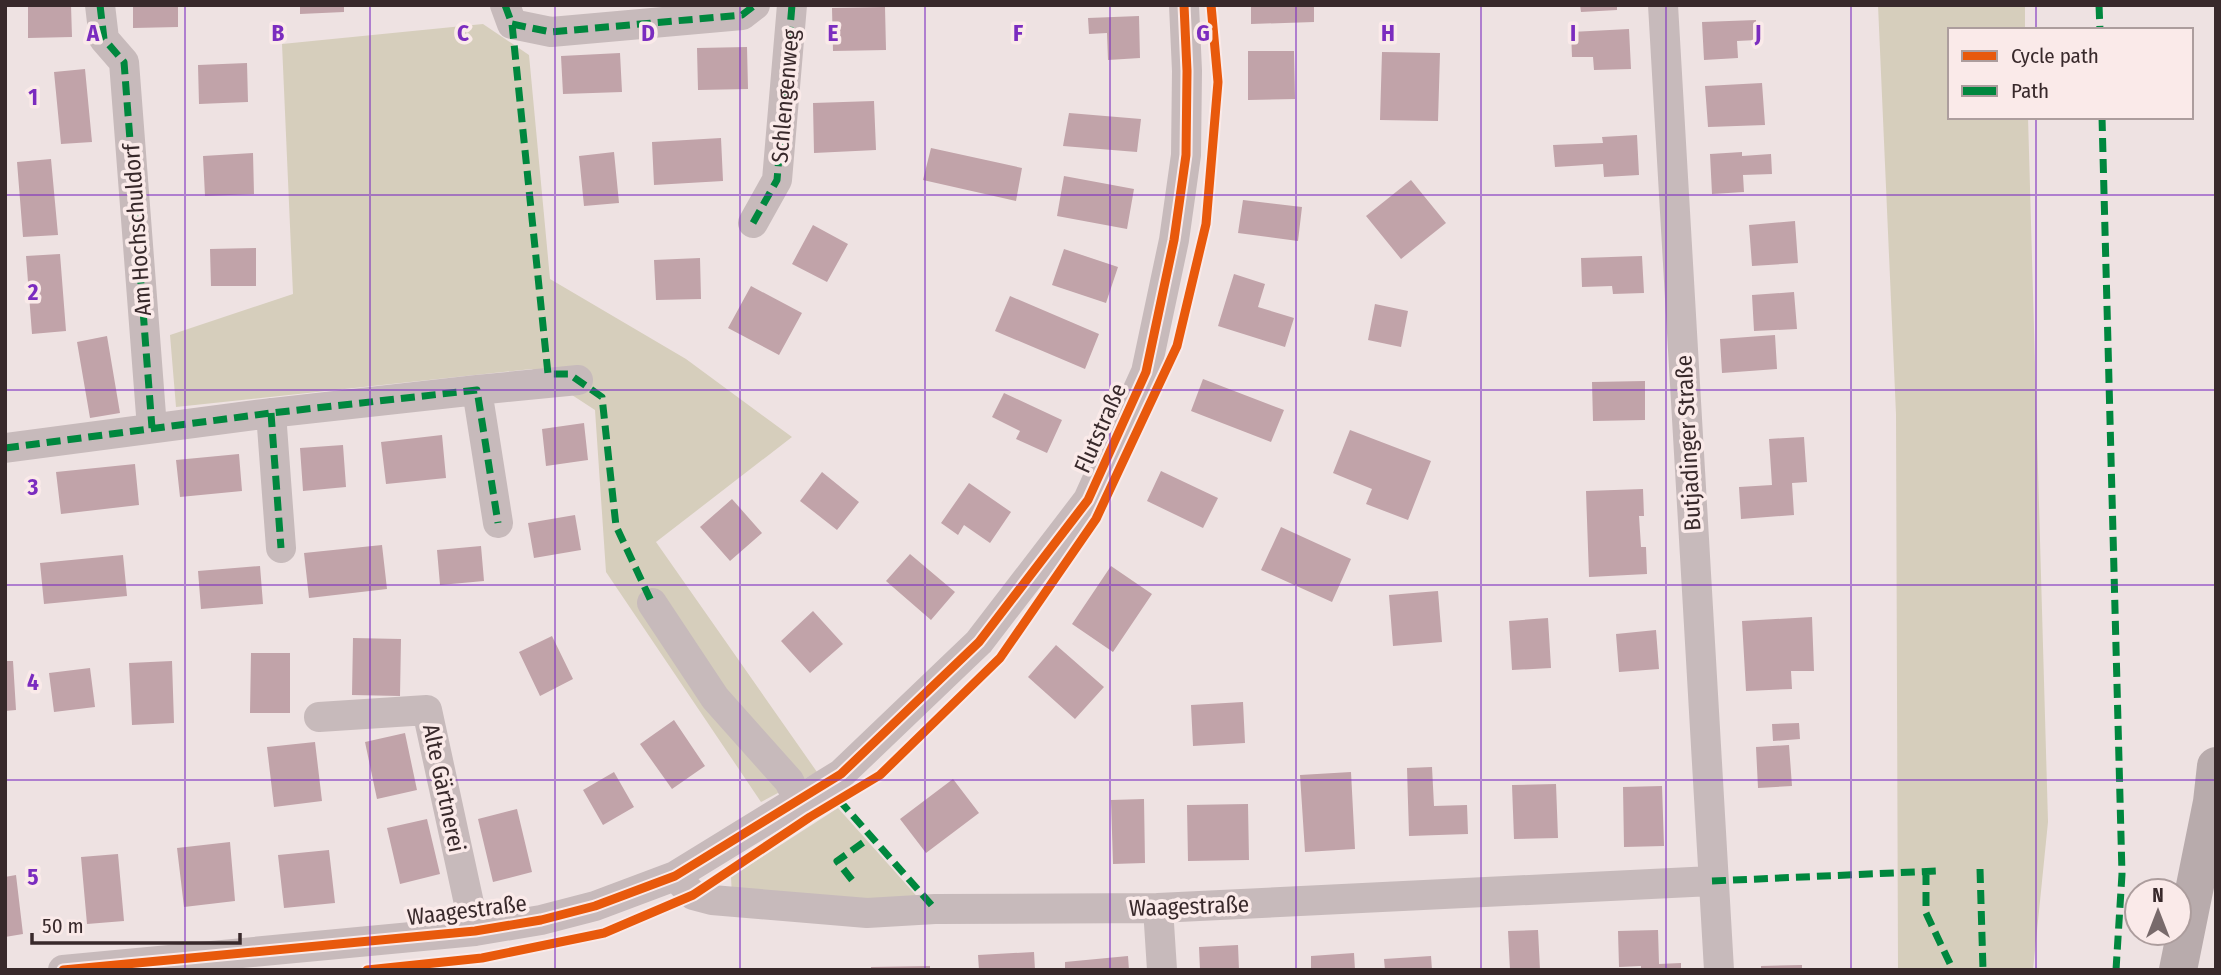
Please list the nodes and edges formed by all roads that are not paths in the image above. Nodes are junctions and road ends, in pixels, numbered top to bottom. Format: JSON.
{"nodes":[{"id":1,"x":100,"y":5,"type":"edge"},
{"id":2,"x":505,"y":5,"type":"edge"},
{"id":3,"x":755,"y":5,"type":"edge"},
{"id":4,"x":792,"y":5,"type":"edge"},
{"id":5,"x":1184,"y":5,"type":"edge"},
{"id":6,"x":1663,"y":5,"type":"edge"},
{"id":7,"x":753,"y":223,"type":"dead end"},
{"id":8,"x":578,"y":380,"type":"dead end"},
{"id":9,"x":477,"y":390,"type":"junction"},
{"id":10,"x":271,"y":413,"type":"junction"},
{"id":11,"x":152,"y":428,"type":"junction"},
{"id":12,"x":5,"y":448,"type":"edge"},
{"id":13,"x":498,"y":523,"type":"dead end"},
{"id":14,"x":281,"y":548,"type":"dead end"},
{"id":15,"x":652,"y":603,"type":"dead end"},
{"id":16,"x":319,"y":717,"type":"dead end"},
{"id":17,"x":2216,"y":766,"type":"edge"},
{"id":18,"x":841,"y":774,"type":"joint"},
{"id":19,"x":799,"y":801,"type":"junction"},
{"id":20,"x":675,"y":876,"type":"junction"},
{"id":21,"x":1712,"y":881,"type":"junction"},
{"id":22,"x":1158,"y":908,"type":"junction"},
{"id":23,"x":475,"y":931,"type":"junction"},
{"id":24,"x":63,"y":970,"type":"edge"},
{"id":25,"x":1162,"y":970,"type":"edge"},
{"id":26,"x":1719,"y":970,"type":"edge"},
{"id":27,"x":2178,"y":970,"type":"edge"}],
"edges":[{"from":1,"to":11,"type":"street","name":"Am Hochschuldorf"},
{"from":2,"to":3,"type":"street","name":"Schlengenweg"},
{"from":4,"to":7,"type":"street","name":"Schlengenweg"},
{"from":5,"to":18,"type":"street","name":"Flutstraße"},
{"from":6,"to":21,"type":"street","name":"Butjadinger Straße"},
{"from":8,"to":9,"type":"street"},
{"from":9,"to":10,"type":"street"},
{"from":9,"to":13,"type":"street"},
{"from":10,"to":11,"type":"street"},
{"from":10,"to":14,"type":"street"},
{"from":11,"to":12,"type":"street"},
{"from":15,"to":19,"type":"street"},
{"from":16,"to":23,"type":"street","name":"Alte Gärtnerei"},
{"from":17,"to":27,"type":"main road"},
{"from":18,"to":19,"type":"street","name":"Waagestraße"},
{"from":19,"to":20,"type":"street","name":"Waagestraße"},
{"from":20,"to":22,"type":"street","name":"Waagestraße"},
{"from":20,"to":23,"type":"street","name":"Waagestraße"},
{"from":21,"to":22,"type":"street","name":"Waagestraße"},
{"from":21,"to":26,"type":"street","name":"Butjadinger Straße"},
{"from":22,"to":25,"type":"street"},
{"from":23,"to":24,"type":"street","name":"Waagestraße"}]}
